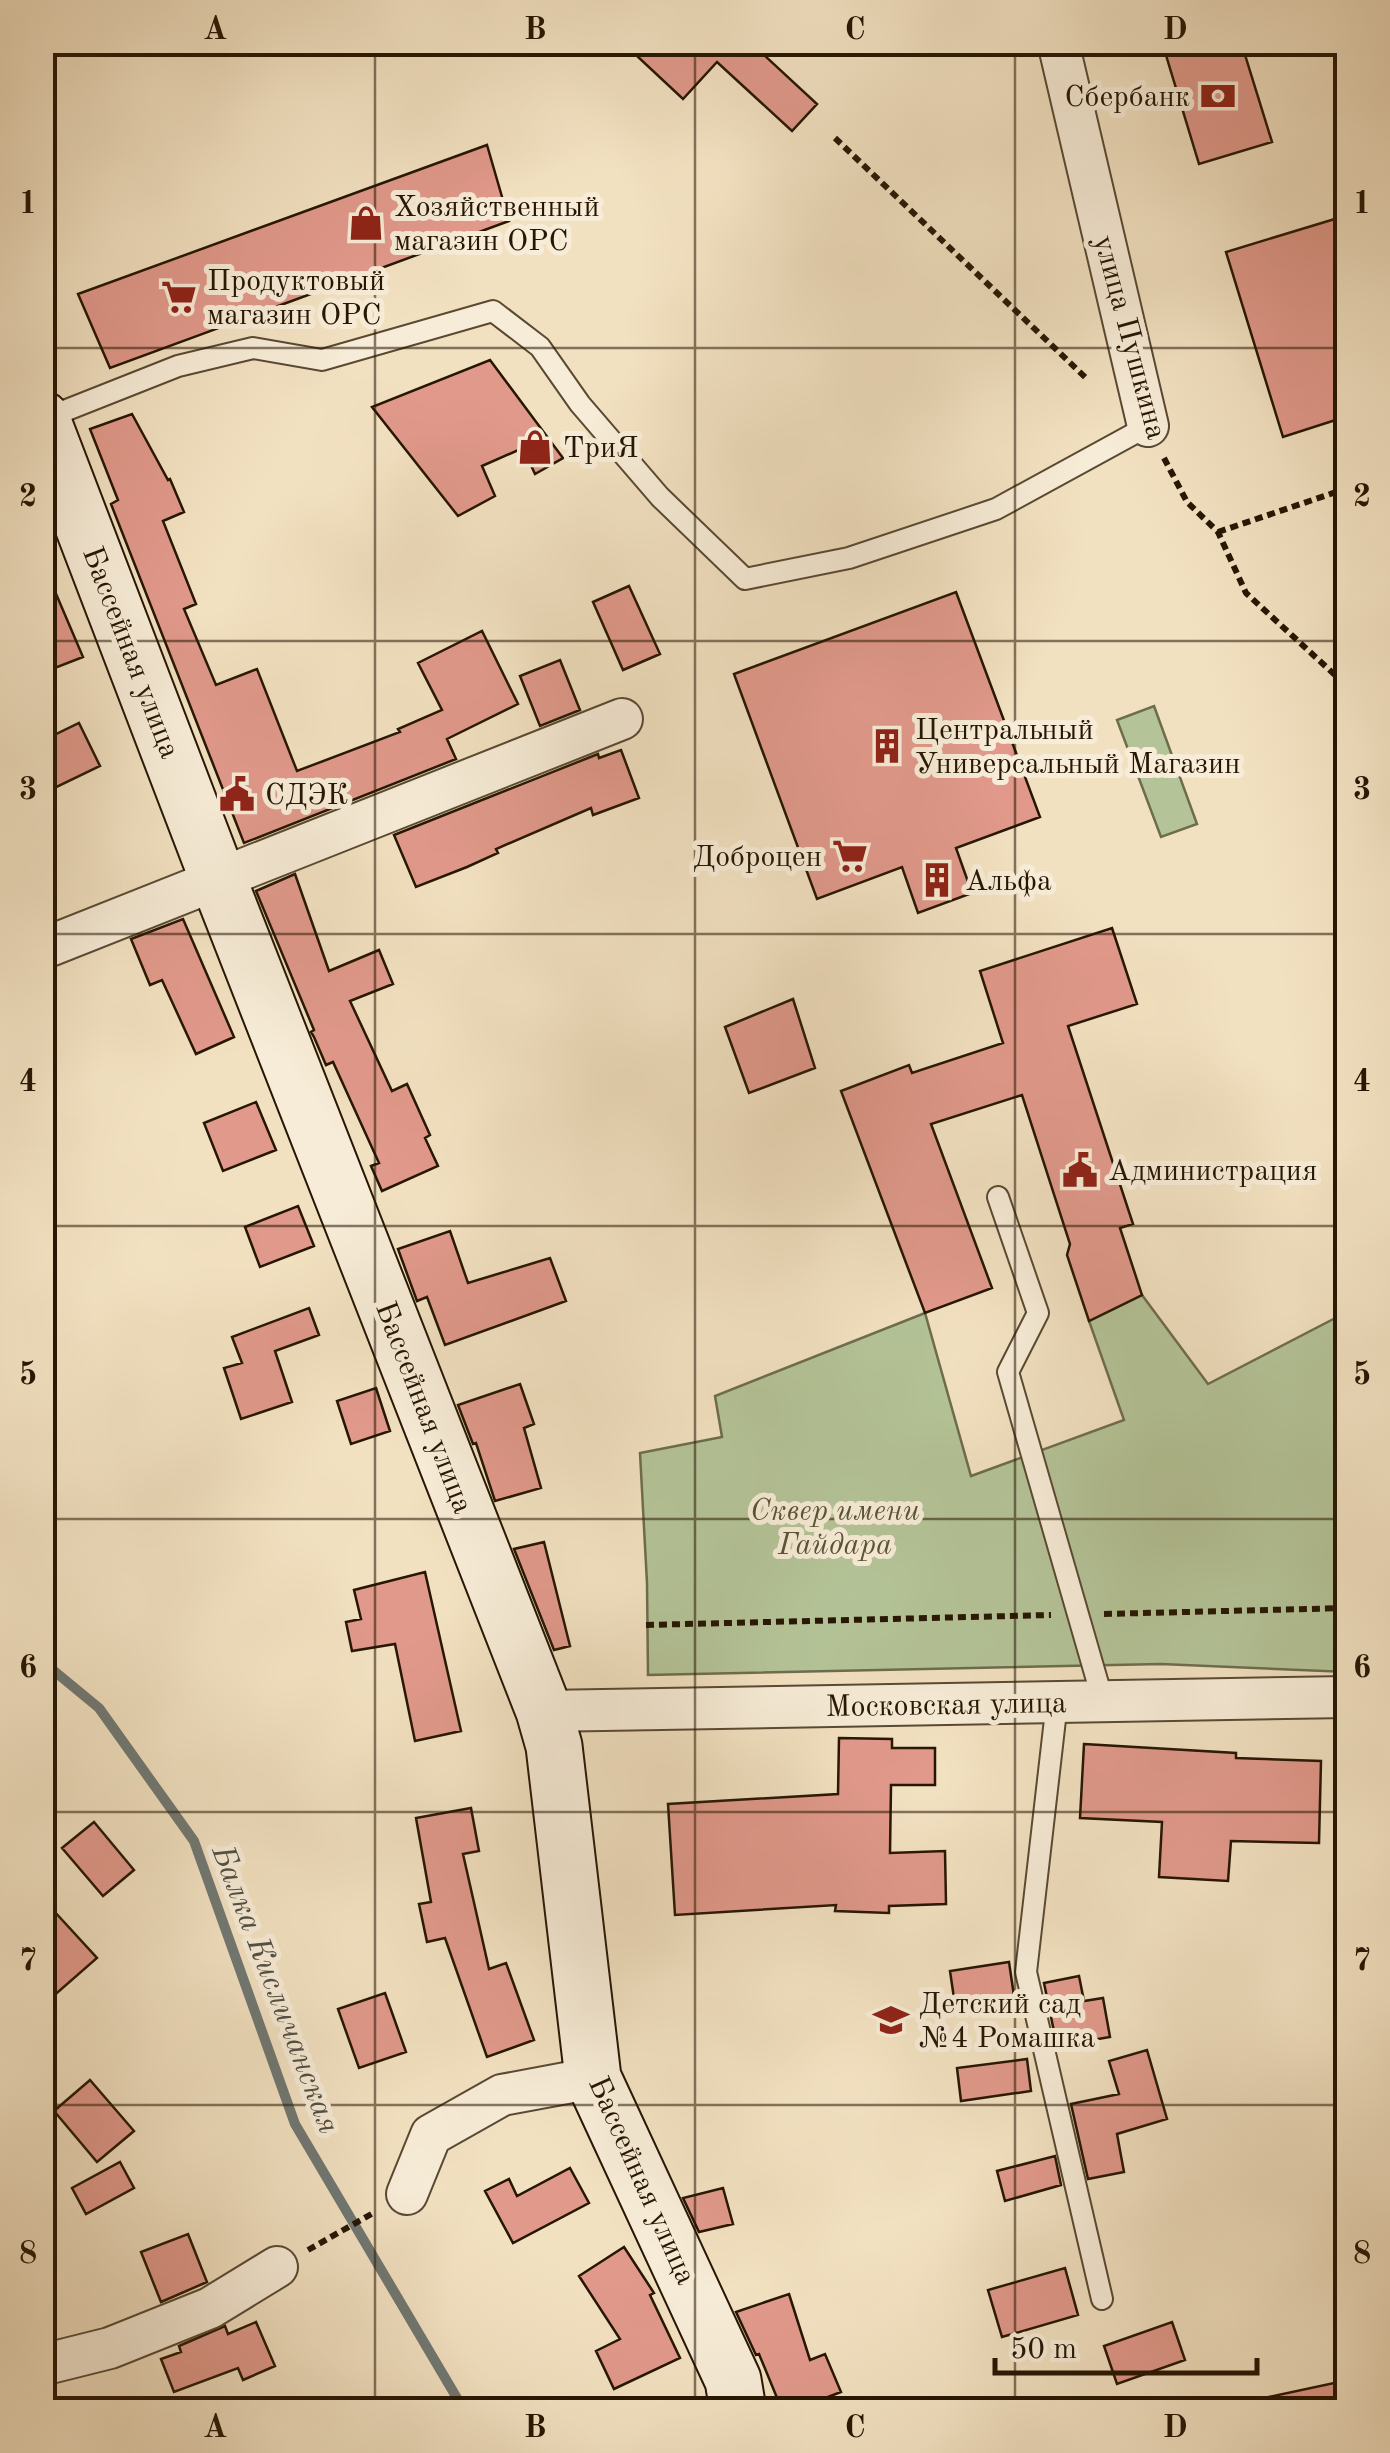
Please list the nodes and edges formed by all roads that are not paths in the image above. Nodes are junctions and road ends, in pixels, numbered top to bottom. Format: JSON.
{"nodes":[{"id":1,"x":1058,"y":42,"type":"edge"},
{"id":2,"x":43,"y":419,"type":"edge"},
{"id":3,"x":1148,"y":426,"type":"joint"},
{"id":4,"x":622,"y":718,"type":"dead end"},
{"id":5,"x":218,"y":878,"type":"junction"},
{"id":6,"x":42,"y":949,"type":"edge"},
{"id":7,"x":998,"y":1197,"type":"dead end"},
{"id":8,"x":1348,"y":1696,"type":"edge"},
{"id":9,"x":1103,"y":1701,"type":"junction"},
{"id":10,"x":1057,"y":1702,"type":"junction"},
{"id":11,"x":544,"y":1711,"type":"junction"},
{"id":12,"x":593,"y":2078,"type":"junction"},
{"id":13,"x":407,"y":2194,"type":"road end"},
{"id":14,"x":277,"y":2268,"type":"road end"},
{"id":15,"x":1102,"y":2299,"type":"dead end"},
{"id":16,"x":42,"y":2365,"type":"edge"},
{"id":17,"x":738,"y":2410,"type":"edge"}],
"edges":[{"from":1,"to":3,"type":"street","name":"улица Пушкина"},
{"from":2,"to":3,"type":"lane"},
{"from":2,"to":5,"type":"street","name":"Бассейная улица"},
{"from":4,"to":5,"type":"street"},
{"from":5,"to":6,"type":"street"},
{"from":5,"to":11,"type":"street","name":"Бассейная улица"},
{"from":7,"to":9,"type":"lane"},
{"from":8,"to":9,"type":"street","name":"Московская улица"},
{"from":9,"to":10,"type":"street","name":"Московская улица"},
{"from":10,"to":11,"type":"street","name":"Московская улица"},
{"from":10,"to":15,"type":"lane"},
{"from":11,"to":12,"type":"street","name":"Бассейная улица"},
{"from":12,"to":13,"type":"street"},
{"from":12,"to":17,"type":"street","name":"Бассейная улица"},
{"from":14,"to":16,"type":"street"}]}
